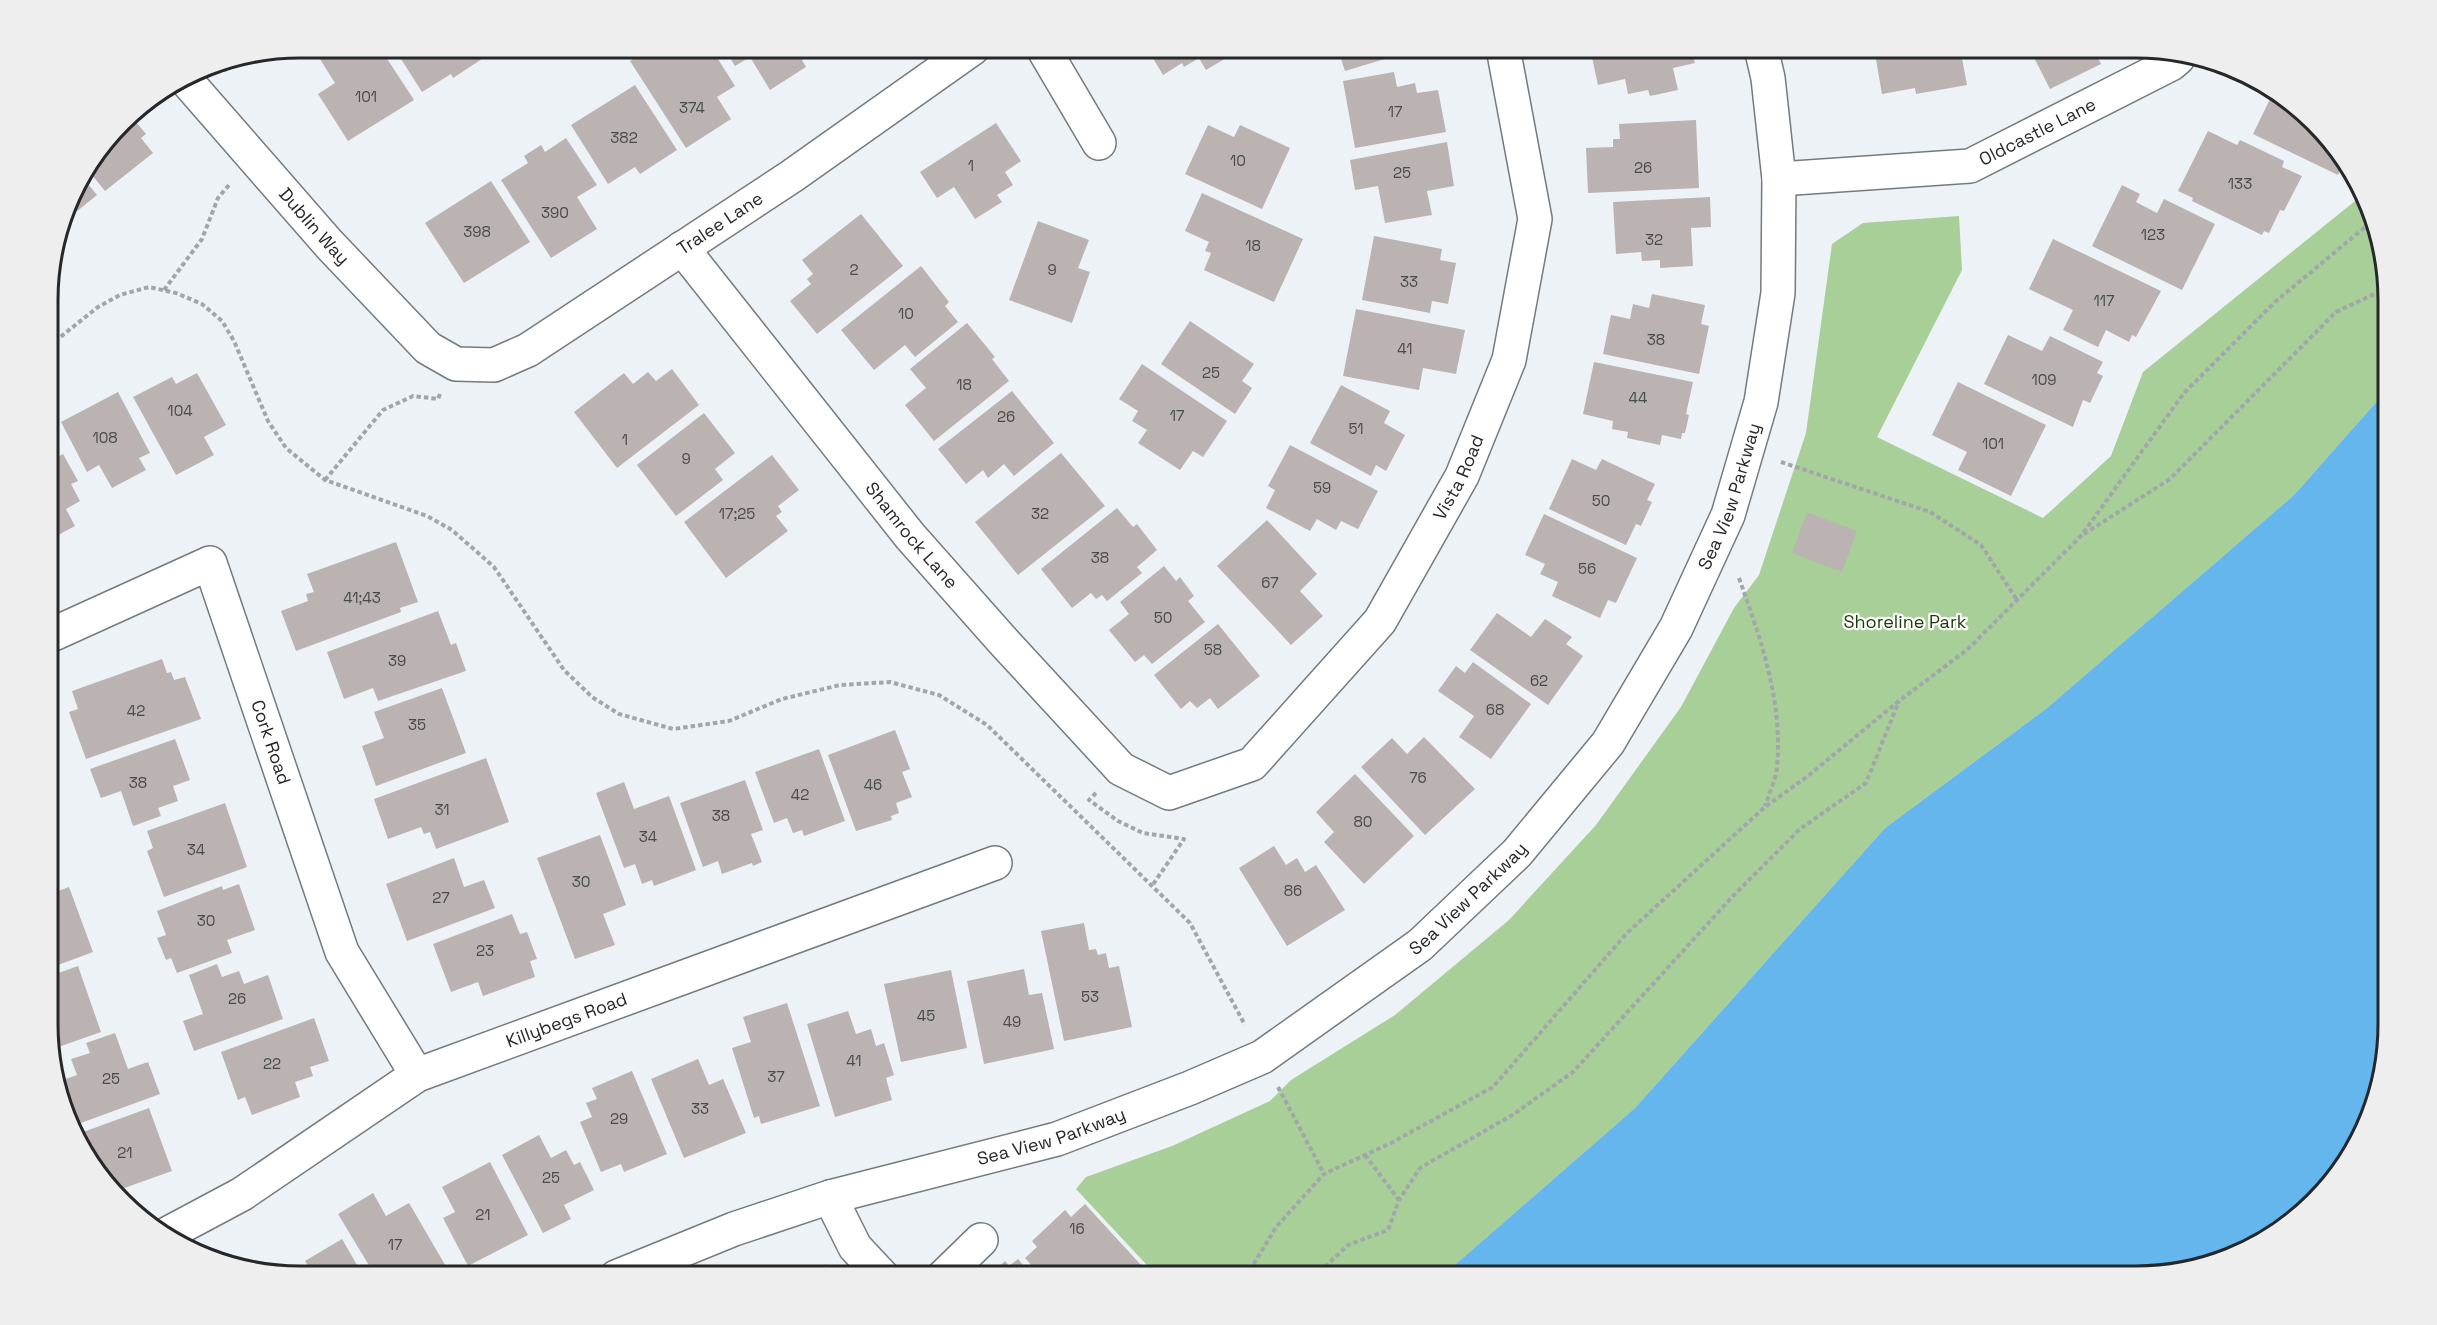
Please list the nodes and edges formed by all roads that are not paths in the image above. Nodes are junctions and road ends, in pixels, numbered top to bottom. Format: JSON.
{"nodes":[{"id":1,"x":959,"y":58,"type":"edge"},
{"id":2,"x":1048,"y":58,"type":"edge"},
{"id":3,"x":1505,"y":58,"type":"edge"},
{"id":4,"x":1763,"y":58,"type":"edge"},
{"id":5,"x":2173,"y":62,"type":"edge"},
{"id":6,"x":190,"y":85,"type":"edge"},
{"id":7,"x":1099,"y":143,"type":"dead end"},
{"id":8,"x":1779,"y":179,"type":"junction"},
{"id":9,"x":682,"y":248,"type":"junction"},
{"id":10,"x":456,"y":364,"type":"joint"},
{"id":11,"x":58,"y":632,"type":"edge"},
{"id":12,"x":1169,"y":793,"type":"joint"},
{"id":13,"x":995,"y":863,"type":"dead end"},
{"id":14,"x":417,"y":1075,"type":"junction"},
{"id":15,"x":830,"y":1197,"type":"junction"},
{"id":16,"x":173,"y":1231,"type":"edge"},
{"id":17,"x":981,"y":1240,"type":"dead end"},
{"id":18,"x":643,"y":1266,"type":"edge"},
{"id":19,"x":873,"y":1266,"type":"edge"},
{"id":20,"x":954,"y":1266,"type":"edge"}],
"edges":[{"from":1,"to":9,"type":"street","name":"Tralee Lane"},
{"from":2,"to":7,"type":"street"},
{"from":3,"to":12,"type":"street","name":"Vista Road"},
{"from":4,"to":8,"type":"street","name":"Sea View Parkway"},
{"from":5,"to":8,"type":"street","name":"Oldcastle Lane"},
{"from":6,"to":10,"type":"street","name":"Dublin Way"},
{"from":8,"to":15,"type":"street","name":"Sea View Parkway"},
{"from":9,"to":10,"type":"street","name":"Tralee Lane"},
{"from":9,"to":12,"type":"street","name":"Shamrock Lane"},
{"from":11,"to":14,"type":"street","name":"Cork Road"},
{"from":13,"to":14,"type":"street","name":"Killybegs Road"},
{"from":14,"to":16,"type":"street","name":"Killybegs Road"},
{"from":15,"to":18,"type":"street","name":"Sea View Parkway"},
{"from":15,"to":19,"type":"street"},
{"from":17,"to":20,"type":"street"}]}
